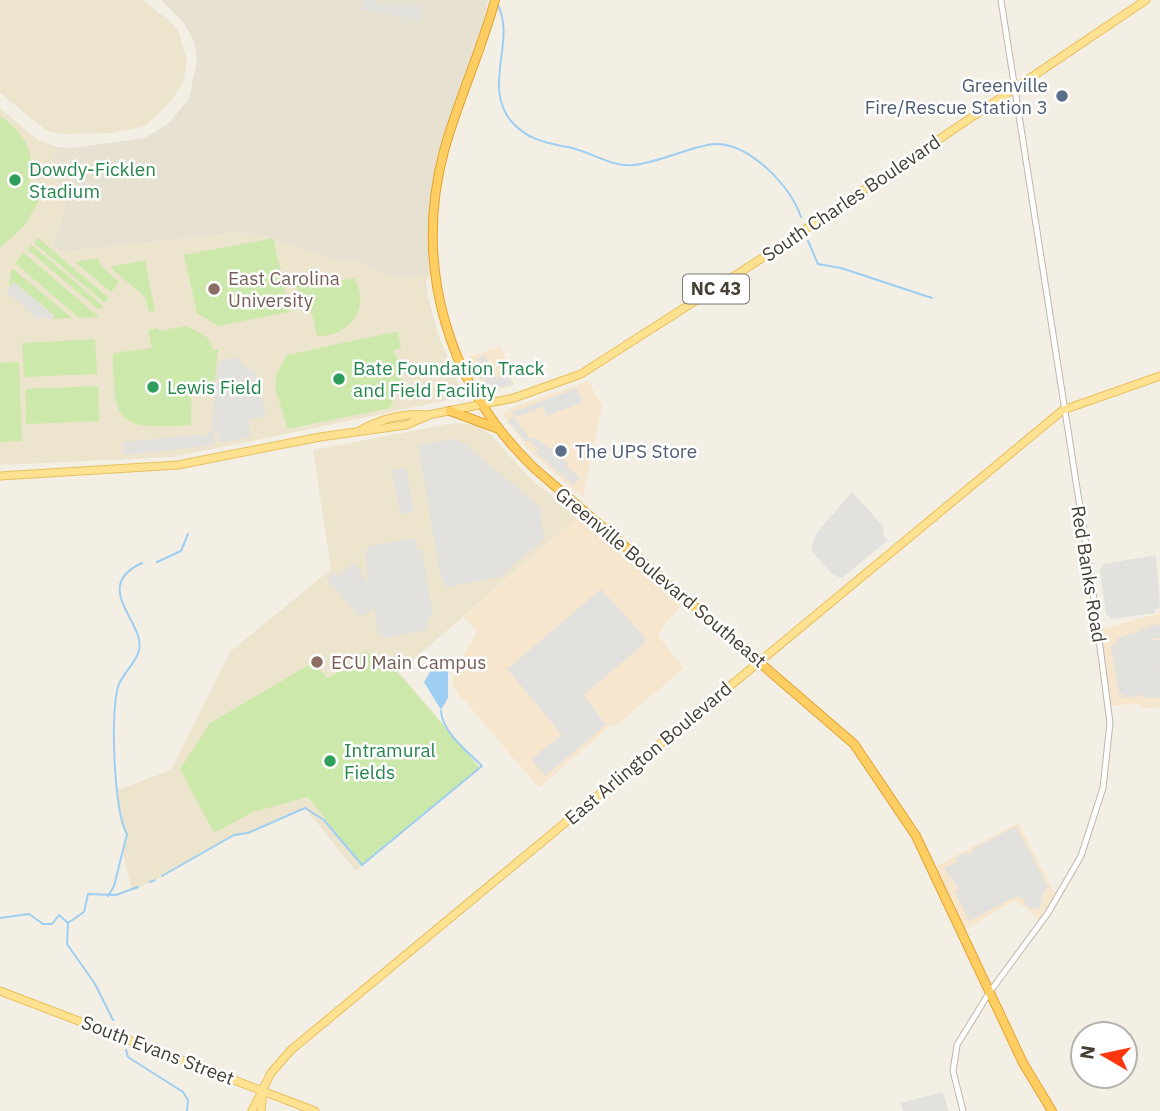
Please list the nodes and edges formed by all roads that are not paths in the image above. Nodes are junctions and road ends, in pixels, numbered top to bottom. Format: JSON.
{"nodes":[{"id":1,"x":495,"y":0,"type":"edge"},
{"id":2,"x":1002,"y":0,"type":"edge"},
{"id":3,"x":1146,"y":0,"type":"edge"},
{"id":4,"x":1016,"y":87,"type":"junction"},
{"id":5,"x":1160,"y":376,"type":"edge"},
{"id":6,"x":481,"y":405,"type":"junction"},
{"id":7,"x":1063,"y":410,"type":"junction"},
{"id":8,"x":450,"y":411,"type":"junction"},
{"id":9,"x":499,"y":429,"type":"junction"},
{"id":10,"x":0,"y":475,"type":"edge"},
{"id":11,"x":760,"y":660,"type":"junction"},
{"id":12,"x":0,"y":991,"type":"edge"},
{"id":13,"x":989,"y":993,"type":"junction"},
{"id":14,"x":263,"y":1091,"type":"junction"},
{"id":15,"x":252,"y":1111,"type":"edge"},
{"id":16,"x":261,"y":1111,"type":"edge"},
{"id":17,"x":315,"y":1111,"type":"edge"},
{"id":18,"x":963,"y":1111,"type":"edge"},
{"id":19,"x":1052,"y":1111,"type":"edge"}],
"edges":[{"from":1,"to":6,"type":"highway","name":"Greenville Boulevard Southeast"},
{"from":2,"to":4,"type":"street","name":"Red Banks Road"},
{"from":3,"to":4,"type":"main road","name":"South Charles Boulevard","number":"NC 43"},
{"from":4,"to":6,"type":"main road","name":"South Charles Boulevard","number":"NC 43"},
{"from":4,"to":7,"type":"street","name":"Red Banks Road"},
{"from":5,"to":7,"type":"main road","name":"East Arlington Boulevard"},
{"from":6,"to":8,"type":"main road","name":"South Charles Boulevard"},
{"from":6,"to":9,"type":"highway","name":"Greenville Boulevard Southeast"},
{"from":7,"to":11,"type":"main road","name":"East Arlington Boulevard"},
{"from":7,"to":13,"type":"street","name":"Red Banks Road"},
{"from":8,"to":9,"type":"highway"},
{"from":8,"to":10,"type":"main road","name":"South Charles Boulevard"},
{"from":9,"to":11,"type":"highway","name":"Greenville Boulevard Southeast"},
{"from":11,"to":13,"type":"highway","name":"Greenville Boulevard Southeast"},
{"from":11,"to":14,"type":"main road","name":"East Arlington Boulevard"},
{"from":12,"to":14,"type":"main road","name":"South Evans Street"},
{"from":13,"to":18,"type":"street","name":"Red Banks Road"},
{"from":13,"to":19,"type":"highway","name":"Greenville Boulevard Southeast"},
{"from":14,"to":15,"type":"main road","name":"East Arlington Boulevard"},
{"from":14,"to":16,"type":"main road"},
{"from":14,"to":17,"type":"main road","name":"South Evans Street"}]}
